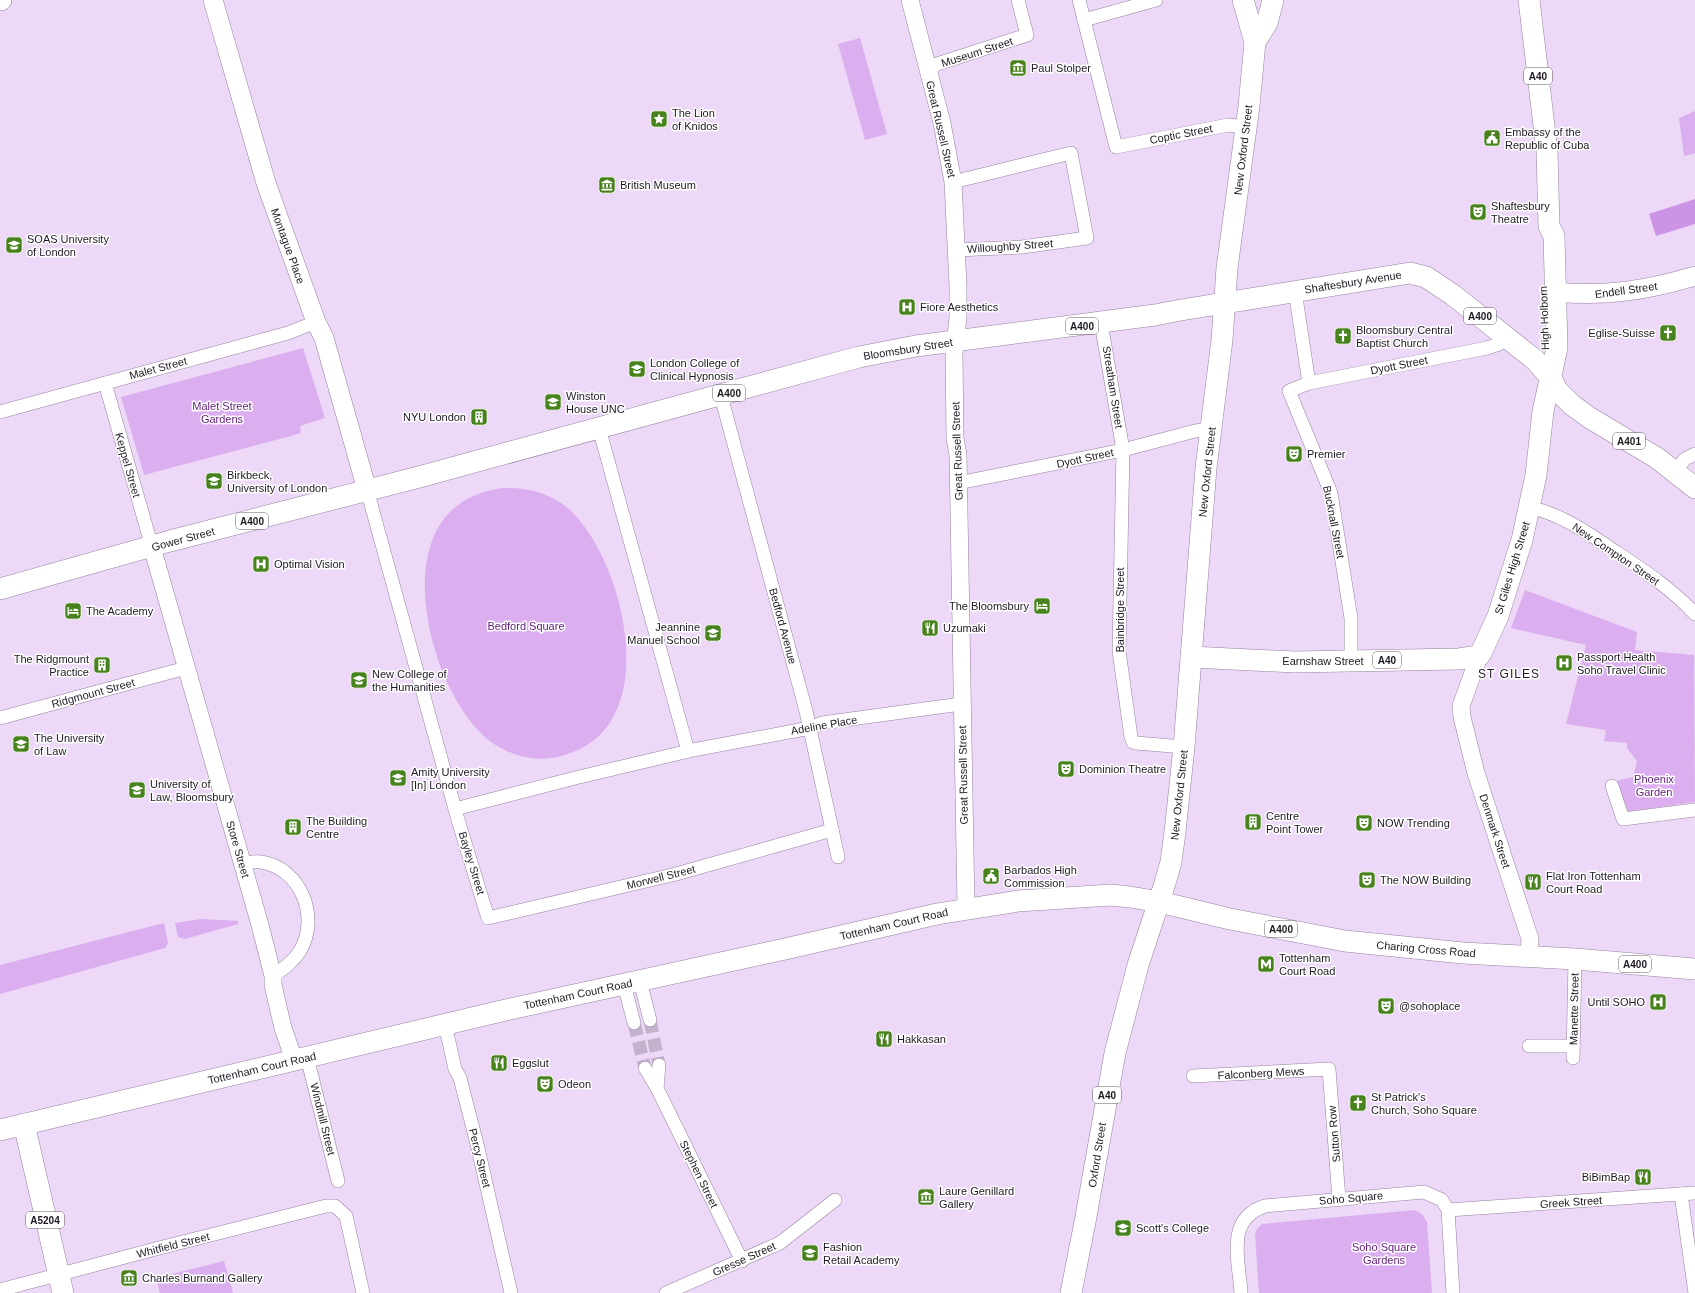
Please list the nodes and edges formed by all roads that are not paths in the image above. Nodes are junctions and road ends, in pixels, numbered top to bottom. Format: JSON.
{"nodes":[{"id":1,"x":213,"y":0,"type":"edge"},
{"id":2,"x":910,"y":0,"type":"edge"},
{"id":3,"x":1018,"y":0,"type":"edge"},
{"id":4,"x":1079,"y":0,"type":"edge"},
{"id":5,"x":1156,"y":0,"type":"edge"},
{"id":6,"x":1243,"y":0,"type":"edge"},
{"id":7,"x":1273,"y":0,"type":"edge"},
{"id":8,"x":1529,"y":0,"type":"edge"},
{"id":9,"x":1084,"y":20,"type":"junction"},
{"id":10,"x":1255,"y":42,"type":"junction"},
{"id":11,"x":928,"y":70,"type":"junction"},
{"id":12,"x":1246,"y":127,"type":"junction"},
{"id":13,"x":953,"y":182,"type":"junction"},
{"id":14,"x":957,"y":250,"type":"junction"},
{"id":15,"x":1695,"y":276,"type":"edge"},
{"id":16,"x":1296,"y":291,"type":"junction"},
{"id":17,"x":1547,"y":293,"type":"junction"},
{"id":18,"x":1224,"y":303,"type":"junction"},
{"id":19,"x":316,"y":322,"type":"junction"},
{"id":20,"x":1101,"y":323,"type":"junction"},
{"id":21,"x":1506,"y":337,"type":"junction"},
{"id":22,"x":955,"y":342,"type":"junction"},
{"id":23,"x":1551,"y":378,"type":"junction"},
{"id":24,"x":1309,"y":383,"type":"junction"},
{"id":25,"x":105,"y":384,"type":"junction"},
{"id":26,"x":1289,"y":390,"type":"joint"},
{"id":27,"x":722,"y":396,"type":"junction"},
{"id":28,"x":0,"y":412,"type":"edge"},
{"id":29,"x":599,"y":428,"type":"junction"},
{"id":30,"x":1211,"y":429,"type":"junction"},
{"id":31,"x":1123,"y":450,"type":"junction"},
{"id":32,"x":1695,"y":454,"type":"edge"},
{"id":33,"x":1675,"y":471,"type":"junction"},
{"id":34,"x":958,"y":483,"type":"junction"},
{"id":35,"x":1695,"y":488,"type":"edge"},
{"id":36,"x":367,"y":490,"type":"junction"},
{"id":37,"x":1529,"y":507,"type":"junction"},
{"id":38,"x":152,"y":547,"type":"junction"},
{"id":39,"x":0,"y":589,"type":"edge"},
{"id":40,"x":1695,"y":614,"type":"edge"},
{"id":41,"x":1478,"y":656,"type":"junction"},
{"id":42,"x":1192,"y":657,"type":"junction"},
{"id":43,"x":1351,"y":661,"type":"junction"},
{"id":44,"x":186,"y":668,"type":"junction"},
{"id":45,"x":961,"y":704,"type":"junction"},
{"id":46,"x":1461,"y":706,"type":"joint"},
{"id":47,"x":0,"y":718,"type":"edge"},
{"id":48,"x":810,"y":728,"type":"junction"},
{"id":49,"x":1184,"y":747,"type":"junction"},
{"id":50,"x":688,"y":751,"type":"junction"},
{"id":51,"x":1612,"y":786,"type":"dead end"},
{"id":52,"x":455,"y":809,"type":"junction"},
{"id":53,"x":1695,"y":810,"type":"edge"},
{"id":54,"x":832,"y":830,"type":"junction"},
{"id":55,"x":838,"y":857,"type":"dead end"},
{"id":56,"x":243,"y":864,"type":"junction"},
{"id":57,"x":1160,"y":902,"type":"junction"},
{"id":58,"x":966,"y":908,"type":"junction"},
{"id":59,"x":488,"y":918,"type":"joint"},
{"id":60,"x":1529,"y":957,"type":"junction"},
{"id":61,"x":1575,"y":959,"type":"junction"},
{"id":62,"x":1695,"y":969,"type":"edge"},
{"id":63,"x":273,"y":976,"type":"junction"},
{"id":64,"x":632,"y":982,"type":"junction"},
{"id":65,"x":650,"y":1020,"type":"tunnel mouth"},
{"id":66,"x":634,"y":1023,"type":"tunnel mouth"},
{"id":67,"x":445,"y":1024,"type":"junction"},
{"id":68,"x":1529,"y":1046,"type":"dead end"},
{"id":69,"x":300,"y":1059,"type":"junction"},
{"id":70,"x":659,"y":1065,"type":"tunnel mouth"},
{"id":71,"x":645,"y":1068,"type":"tunnel mouth"},
{"id":72,"x":1329,"y":1069,"type":"joint"},
{"id":73,"x":1193,"y":1076,"type":"dead end"},
{"id":74,"x":657,"y":1088,"type":"junction"},
{"id":75,"x":24,"y":1124,"type":"junction"},
{"id":76,"x":0,"y":1130,"type":"edge"},
{"id":77,"x":338,"y":1181,"type":"dead end"},
{"id":78,"x":1695,"y":1193,"type":"edge"},
{"id":79,"x":1681,"y":1194,"type":"junction"},
{"id":80,"x":1339,"y":1199,"type":"junction"},
{"id":81,"x":835,"y":1200,"type":"dead end"},
{"id":82,"x":1448,"y":1210,"type":"junction"},
{"id":83,"x":742,"y":1261,"type":"junction"},
{"id":84,"x":61,"y":1284,"type":"edge"},
{"id":85,"x":0,"y":1290,"type":"edge"},
{"id":86,"x":363,"y":1293,"type":"edge"},
{"id":87,"x":511,"y":1293,"type":"edge"},
{"id":88,"x":666,"y":1293,"type":"edge"},
{"id":89,"x":1071,"y":1293,"type":"edge"},
{"id":90,"x":1241,"y":1293,"type":"edge"},
{"id":91,"x":1453,"y":1293,"type":"edge"},
{"id":92,"x":1695,"y":1293,"type":"edge"}],
"edges":[{"from":1,"to":19,"type":"main road","name":"Montague Place"},
{"from":2,"to":11,"type":"street","name":"Great Russell Street"},
{"from":3,"to":11,"type":"street","name":"Museum Street"},
{"from":4,"to":9,"type":"street"},
{"from":5,"to":9,"type":"street"},
{"from":6,"to":10,"type":"main road","number":"A40"},
{"from":7,"to":10,"type":"main road"},
{"from":8,"to":17,"type":"main road","name":"High Holborn","number":"A40"},
{"from":9,"to":12,"type":"street","name":"Coptic Street"},
{"from":10,"to":12,"type":"main road","name":"New Oxford Street","number":"A40"},
{"from":11,"to":13,"type":"street","name":"Great Russell Street"},
{"from":12,"to":18,"type":"main road","name":"New Oxford Street","number":"A40"},
{"from":13,"to":14,"type":"street","name":"Great Russell Street"},
{"from":13,"to":14,"type":"street","name":"Willoughby Street"},
{"from":14,"to":22,"type":"street","name":"Great Russell Street"},
{"from":15,"to":17,"type":"main road","name":"Endell Street"},
{"from":16,"to":18,"type":"main road","name":"Shaftesbury Avenue","number":"A400"},
{"from":16,"to":21,"type":"main road","name":"Shaftesbury Avenue","number":"A400"},
{"from":16,"to":24,"type":"street"},
{"from":17,"to":23,"type":"main road","name":"High Holborn"},
{"from":18,"to":20,"type":"main road","name":"Bloomsbury Street","number":"A400"},
{"from":18,"to":30,"type":"main road","name":"New Oxford Street","number":"A40"},
{"from":19,"to":25,"type":"street","name":"Malet Street"},
{"from":19,"to":36,"type":"main road","name":"Montague Place"},
{"from":20,"to":22,"type":"main road","name":"Bloomsbury Street","number":"A400"},
{"from":20,"to":31,"type":"street","name":"Streatham Street"},
{"from":21,"to":23,"type":"main road","name":"Shaftesbury Avenue","number":"A400"},
{"from":21,"to":24,"type":"street","name":"Dyott Street"},
{"from":22,"to":27,"type":"main road","name":"Bloomsbury Street","number":"A400"},
{"from":22,"to":34,"type":"street","name":"Great Russell Street"},
{"from":23,"to":33,"type":"main road","name":"Shaftesbury Avenue","number":"A401"},
{"from":23,"to":37,"type":"main road","name":"St Giles High Street"},
{"from":24,"to":26,"type":"street","name":"Dyott Street"},
{"from":25,"to":28,"type":"street","name":"Malet Street"},
{"from":25,"to":38,"type":"street","name":"Keppel Street"},
{"from":26,"to":43,"type":"street","name":"Bucknall Street"},
{"from":27,"to":29,"type":"main road","name":"Bloomsbury Street","number":"A400"},
{"from":27,"to":48,"type":"street","name":"Bedford Avenue"},
{"from":29,"to":36,"type":"main road","number":"A400"},
{"from":29,"to":50,"type":"street"},
{"from":30,"to":31,"type":"street","name":"Dyott Street"},
{"from":30,"to":42,"type":"main road","name":"New Oxford Street","number":"A40"},
{"from":31,"to":34,"type":"street","name":"Dyott Street"},
{"from":31,"to":49,"type":"street","name":"Bainbridge Street"},
{"from":32,"to":33,"type":"street"},
{"from":33,"to":35,"type":"main road","name":"Shaftesbury Avenue","number":"A401"},
{"from":34,"to":45,"type":"street","name":"Great Russell Street"},
{"from":36,"to":38,"type":"main road","name":"Gower Street","number":"A400"},
{"from":36,"to":52,"type":"street"},
{"from":37,"to":40,"type":"street","name":"New Compton Street"},
{"from":37,"to":41,"type":"main road","name":"St Giles High Street"},
{"from":38,"to":39,"type":"main road","name":"Gower Street","number":"A400"},
{"from":38,"to":44,"type":"street","name":"Store Street"},
{"from":41,"to":43,"type":"main road","name":"Earnshaw Street","number":"A40"},
{"from":41,"to":46,"type":"street","name":"St Giles High Street"},
{"from":42,"to":43,"type":"main road","name":"Earnshaw Street","number":"A40"},
{"from":42,"to":49,"type":"main road","name":"New Oxford Street","number":"A40"},
{"from":44,"to":47,"type":"street","name":"Ridgmount Street"},
{"from":44,"to":56,"type":"street","name":"Store Street"},
{"from":45,"to":48,"type":"street","name":"Adeline Place"},
{"from":45,"to":58,"type":"street","name":"Great Russell Street"},
{"from":46,"to":60,"type":"street","name":"Denmark Street"},
{"from":48,"to":50,"type":"street","name":"Adeline Place"},
{"from":48,"to":54,"type":"street","name":"Bedford Avenue"},
{"from":49,"to":57,"type":"main road","name":"New Oxford Street","number":"A40"},
{"from":50,"to":52,"type":"street"},
{"from":51,"to":53,"type":"street"},
{"from":52,"to":59,"type":"street","name":"Bayley Street"},
{"from":54,"to":55,"type":"street","name":"Bedford Avenue"},
{"from":54,"to":59,"type":"street","name":"Morwell Street"},
{"from":56,"to":63,"type":"street","name":"Store Street"},
{"from":56,"to":63,"type":"street"},
{"from":57,"to":58,"type":"main road","name":"Tottenham Court Road"},
{"from":57,"to":60,"type":"main road","name":"Charing Cross Road","number":"A400"},
{"from":57,"to":89,"type":"main road","name":"Oxford Street","number":"A40"},
{"from":58,"to":64,"type":"main road","name":"Tottenham Court Road"},
{"from":60,"to":61,"type":"main road","name":"Charing Cross Road","number":"A400"},
{"from":61,"to":62,"type":"main road","name":"Charing Cross Road","number":"A400"},
{"from":61,"to":68,"type":"street","name":"Manette Street"},
{"from":63,"to":69,"type":"street","name":"Store Street"},
{"from":64,"to":65,"type":"street"},
{"from":64,"to":66,"type":"street"},
{"from":64,"to":67,"type":"main road","name":"Tottenham Court Road"},
{"from":67,"to":69,"type":"main road","name":"Tottenham Court Road"},
{"from":67,"to":87,"type":"street","name":"Percy Street"},
{"from":69,"to":75,"type":"main road","name":"Tottenham Court Road"},
{"from":69,"to":77,"type":"street","name":"Windmill Street"},
{"from":70,"to":74,"type":"street"},
{"from":71,"to":74,"type":"street","name":"Stephen Street"},
{"from":72,"to":73,"type":"street","name":"Falconberg Mews"},
{"from":72,"to":80,"type":"street","name":"Sutton Row"},
{"from":74,"to":83,"type":"street","name":"Stephen Street"},
{"from":75,"to":76,"type":"main road","name":"Tottenham Court Road"},
{"from":75,"to":84,"type":"main road","number":"A5204"},
{"from":78,"to":79,"type":"street","name":"Greek Street"},
{"from":79,"to":82,"type":"street","name":"Greek Street"},
{"from":79,"to":92,"type":"street"},
{"from":80,"to":82,"type":"street","name":"Soho Square"},
{"from":80,"to":90,"type":"street","name":"Soho Square"},
{"from":81,"to":83,"type":"street","name":"Gresse Street"},
{"from":82,"to":91,"type":"street"},
{"from":83,"to":88,"type":"street","name":"Gresse Street"},
{"from":84,"to":85,"type":"street","name":"Whitfield Street"},
{"from":84,"to":86,"type":"street","name":"Whitfield Street"}]}
